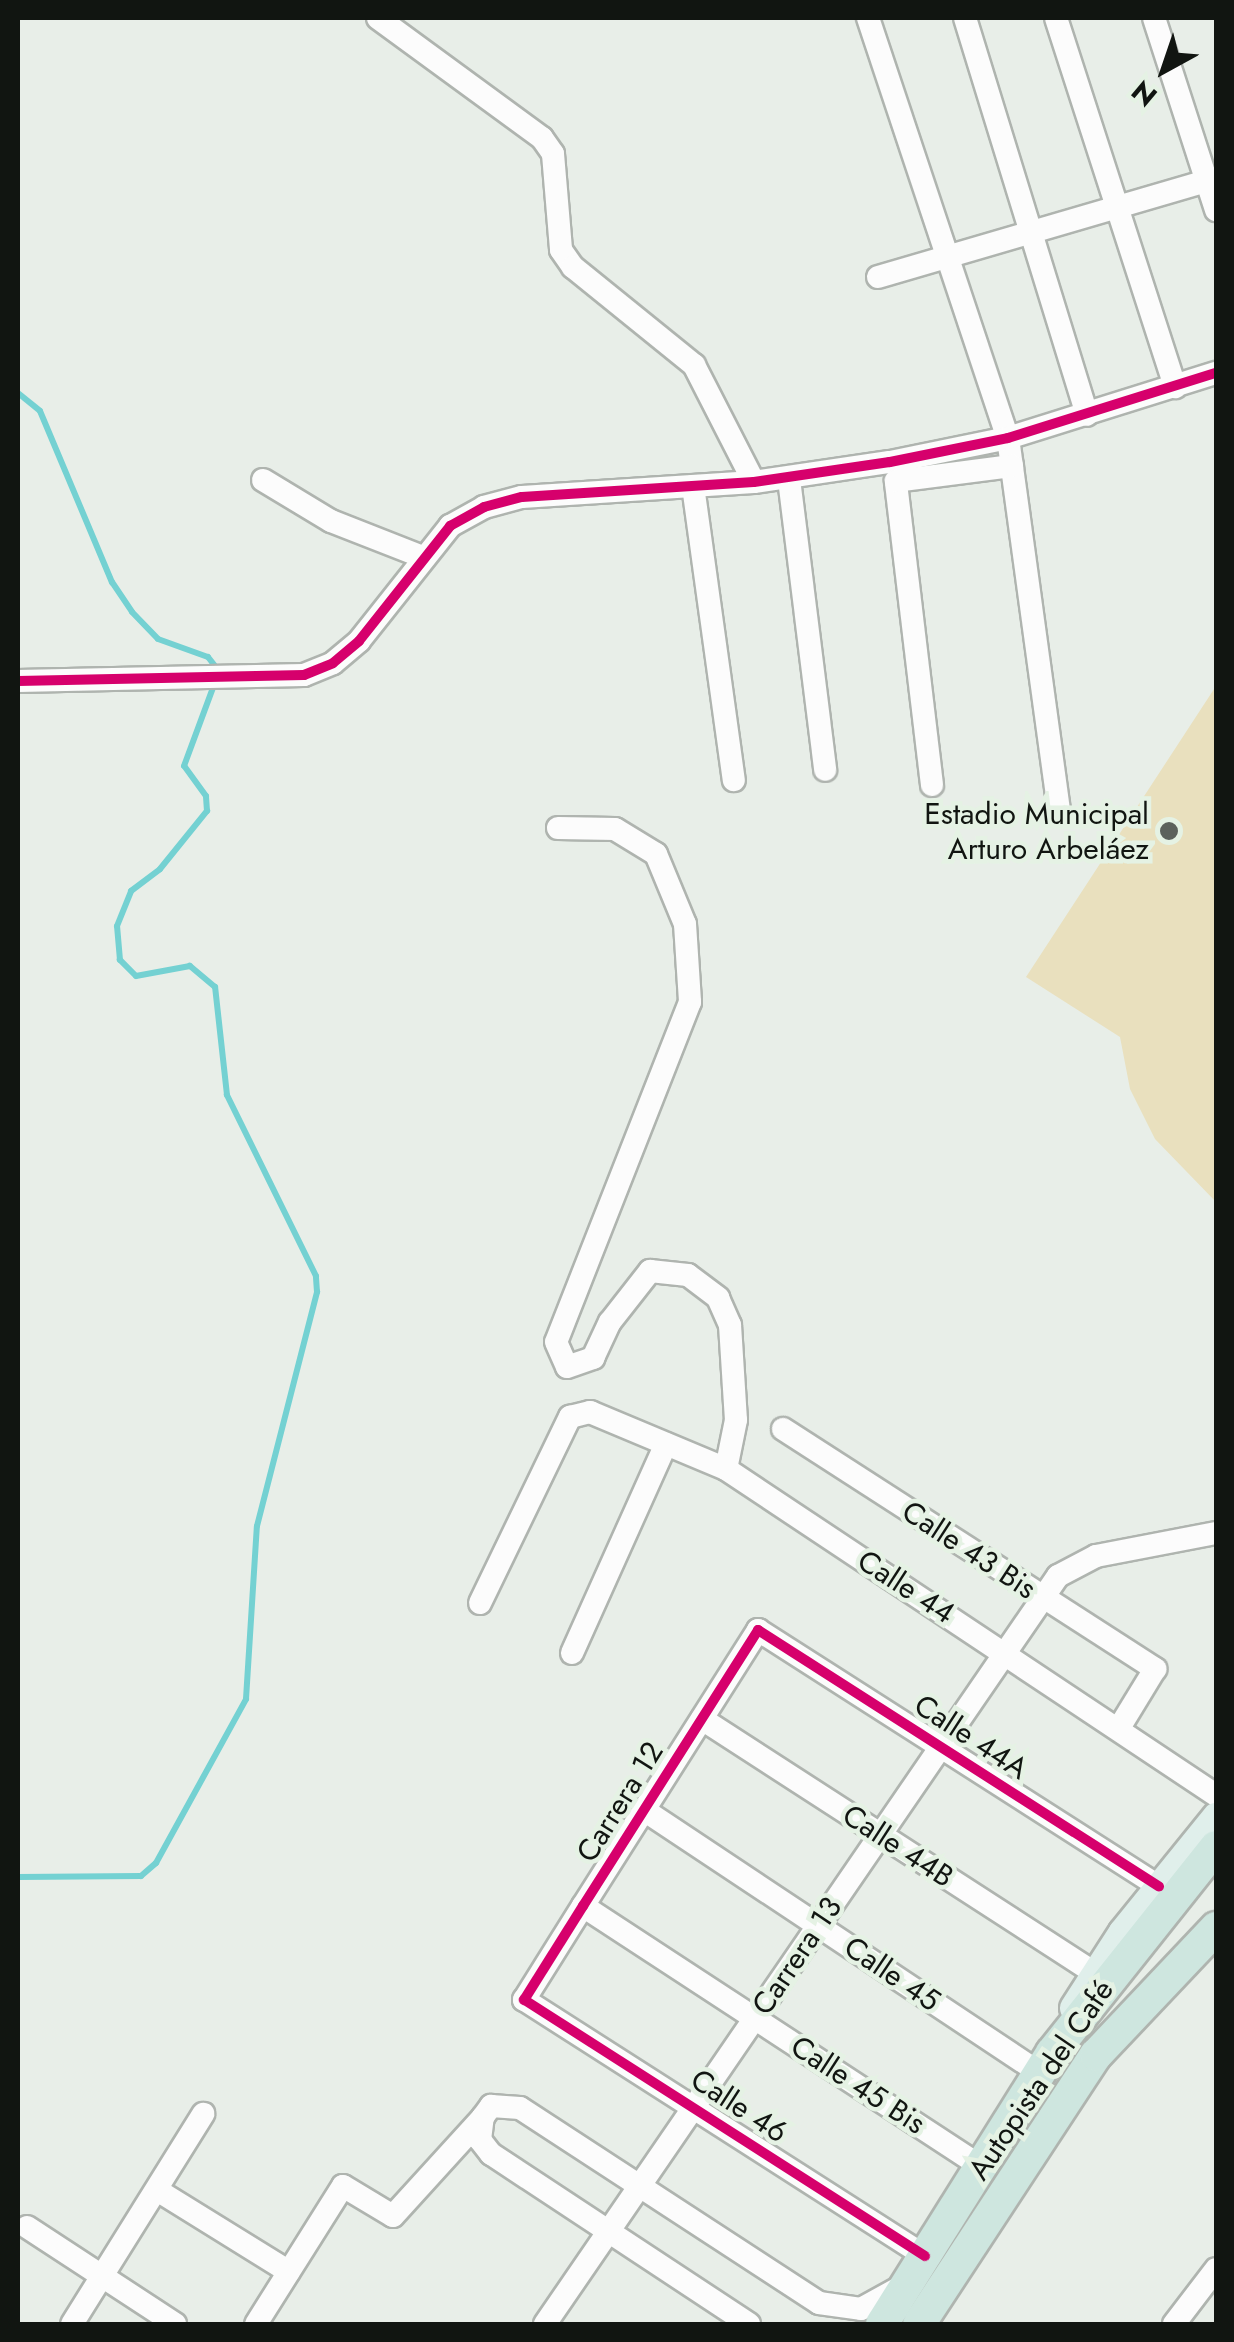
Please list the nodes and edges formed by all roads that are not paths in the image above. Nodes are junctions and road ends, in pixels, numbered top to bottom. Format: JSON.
{"nodes":[{"id":1,"x":378,"y":18,"type":"edge"},
{"id":2,"x":868,"y":18,"type":"edge"},
{"id":3,"x":965,"y":18,"type":"edge"},
{"id":4,"x":1056,"y":18,"type":"edge"},
{"id":5,"x":1154,"y":18,"type":"edge"},
{"id":6,"x":1212,"y":179,"type":"edge"},
{"id":7,"x":1117,"y":207,"type":"junction"},
{"id":8,"x":1216,"y":210,"type":"edge"},
{"id":9,"x":1031,"y":232,"type":"junction"},
{"id":10,"x":948,"y":257,"type":"junction"},
{"id":11,"x":878,"y":277,"type":"dead end"},
{"id":12,"x":1216,"y":373,"type":"edge"},
{"id":13,"x":1175,"y":387,"type":"junction"},
{"id":14,"x":1087,"y":414,"type":"junction"},
{"id":15,"x":1008,"y":438,"type":"junction"},
{"id":16,"x":1012,"y":466,"type":"junction"},
{"id":17,"x":788,"y":478,"type":"junction"},
{"id":18,"x":263,"y":480,"type":"dead end"},
{"id":19,"x":754,"y":482,"type":"junction"},
{"id":20,"x":693,"y":486,"type":"junction"},
{"id":21,"x":422,"y":558,"type":"junction"},
{"id":22,"x":18,"y":681,"type":"edge"},
{"id":23,"x":825,"y":770,"type":"dead end"},
{"id":24,"x":734,"y":780,"type":"dead end"},
{"id":25,"x":932,"y":786,"type":"dead end"},
{"id":26,"x":1059,"y":808,"type":"dead end"},
{"id":27,"x":558,"y":828,"type":"dead end"},
{"id":28,"x":783,"y":1430,"type":"dead end"},
{"id":29,"x":666,"y":1444,"type":"junction"},
{"id":30,"x":726,"y":1469,"type":"junction"},
{"id":31,"x":1216,"y":1533,"type":"edge"},
{"id":32,"x":1042,"y":1598,"type":"junction"},
{"id":33,"x":480,"y":1603,"type":"dead end"},
{"id":34,"x":758,"y":1630,"type":"joint"},
{"id":35,"x":1005,"y":1652,"type":"junction"},
{"id":36,"x":572,"y":1653,"type":"dead end"},
{"id":37,"x":702,"y":1719,"type":"junction"},
{"id":38,"x":1119,"y":1728,"type":"junction"},
{"id":39,"x":940,"y":1746,"type":"junction"},
{"id":40,"x":1216,"y":1794,"type":"edge"},
{"id":41,"x":644,"y":1810,"type":"junction"},
{"id":42,"x":1216,"y":1816,"type":"edge"},
{"id":43,"x":880,"y":1834,"type":"junction"},
{"id":44,"x":1216,"y":1847,"type":"edge"},
{"id":45,"x":1158,"y":1886,"type":"junction"},
{"id":46,"x":583,"y":1906,"type":"junction"},
{"id":47,"x":818,"y":1925,"type":"junction"},
{"id":48,"x":1216,"y":1928,"type":"edge"},
{"id":49,"x":1094,"y":1974,"type":"junction"},
{"id":50,"x":524,"y":2000,"type":"joint"},
{"id":51,"x":755,"y":2018,"type":"junction"},
{"id":52,"x":1046,"y":2062,"type":"junction"},
{"id":53,"x":694,"y":2107,"type":"junction"},
{"id":54,"x":203,"y":2114,"type":"dead end"},
{"id":55,"x":482,"y":2117,"type":"junction"},
{"id":56,"x":981,"y":2166,"type":"junction"},
{"id":57,"x":640,"y":2186,"type":"junction"},
{"id":58,"x":158,"y":2190,"type":"junction"},
{"id":59,"x":27,"y":2227,"type":"dead end"},
{"id":60,"x":609,"y":2232,"type":"junction"},
{"id":61,"x":921,"y":2264,"type":"junction"},
{"id":62,"x":1216,"y":2269,"type":"edge"},
{"id":63,"x":289,"y":2272,"type":"junction"},
{"id":64,"x":105,"y":2279,"type":"junction"},
{"id":65,"x":548,"y":2320,"type":"edge"},
{"id":66,"x":72,"y":2324,"type":"edge"},
{"id":67,"x":174,"y":2324,"type":"edge"},
{"id":68,"x":256,"y":2324,"type":"edge"},
{"id":69,"x":749,"y":2324,"type":"edge"},
{"id":70,"x":882,"y":2324,"type":"edge"},
{"id":71,"x":919,"y":2324,"type":"edge"},
{"id":72,"x":1174,"y":2324,"type":"edge"}],
"edges":[{"from":1,"to":19,"type":"street"},
{"from":2,"to":10,"type":"street"},
{"from":3,"to":9,"type":"street"},
{"from":4,"to":7,"type":"street"},
{"from":5,"to":6,"type":"street"},
{"from":6,"to":7,"type":"street"},
{"from":6,"to":8,"type":"street"},
{"from":7,"to":9,"type":"street"},
{"from":7,"to":13,"type":"street"},
{"from":9,"to":10,"type":"street"},
{"from":9,"to":14,"type":"street"},
{"from":10,"to":11,"type":"street"},
{"from":10,"to":15,"type":"street"},
{"from":12,"to":13,"type":"street"},
{"from":13,"to":14,"type":"street"},
{"from":14,"to":15,"type":"street"},
{"from":15,"to":16,"type":"street"},
{"from":15,"to":17,"type":"street"},
{"from":16,"to":25,"type":"street"},
{"from":16,"to":26,"type":"street"},
{"from":17,"to":19,"type":"street"},
{"from":17,"to":23,"type":"street"},
{"from":18,"to":21,"type":"street"},
{"from":19,"to":20,"type":"street"},
{"from":20,"to":21,"type":"street"},
{"from":20,"to":24,"type":"street"},
{"from":21,"to":22,"type":"street"},
{"from":27,"to":30,"type":"street"},
{"from":28,"to":32,"type":"street","name":"Calle 43 Bis"},
{"from":29,"to":30,"type":"street","name":"Calle 44"},
{"from":29,"to":33,"type":"street","name":"Calle 44"},
{"from":29,"to":36,"type":"street"},
{"from":30,"to":35,"type":"street","name":"Calle 44"},
{"from":31,"to":32,"type":"street","name":"Carrera 13"},
{"from":32,"to":35,"type":"street","name":"Carrera 13"},
{"from":32,"to":38,"type":"street","name":"Calle 43 Bis"},
{"from":34,"to":37,"type":"street","name":"Carrera 12"},
{"from":34,"to":39,"type":"street","name":"Calle 44A"},
{"from":35,"to":38,"type":"street","name":"Calle 44"},
{"from":35,"to":39,"type":"street","name":"Carrera 13"},
{"from":37,"to":41,"type":"street","name":"Carrera 12"},
{"from":37,"to":43,"type":"street","name":"Calle 44B"},
{"from":38,"to":40,"type":"street","name":"Calle 44"},
{"from":39,"to":43,"type":"street","name":"Carrera 13"},
{"from":39,"to":45,"type":"street","name":"Calle 44A"},
{"from":41,"to":46,"type":"street","name":"Carrera 12"},
{"from":41,"to":47,"type":"street","name":"Calle 45"},
{"from":42,"to":45,"type":"main road"},
{"from":43,"to":47,"type":"street","name":"Carrera 13"},
{"from":43,"to":49,"type":"street","name":"Calle 44B"},
{"from":44,"to":52,"type":"highway","name":"Autopista del Café"},
{"from":45,"to":49,"type":"main road"},
{"from":46,"to":50,"type":"street","name":"Carrera 12"},
{"from":46,"to":51,"type":"street","name":"Calle 45 Bis"},
{"from":47,"to":51,"type":"street","name":"Carrera 13"},
{"from":47,"to":52,"type":"street","name":"Calle 45"},
{"from":48,"to":71,"type":"highway","name":"Autopista del Café"},
{"from":49,"to":52,"type":"main road"},
{"from":50,"to":53,"type":"street","name":"Calle 46"},
{"from":51,"to":53,"type":"street","name":"Carrera 13"},
{"from":51,"to":56,"type":"street","name":"Calle 45 Bis"},
{"from":52,"to":56,"type":"highway","name":"Autopista del Café"},
{"from":53,"to":57,"type":"street","name":"Carrera 13"},
{"from":53,"to":61,"type":"street","name":"Calle 46"},
{"from":54,"to":58,"type":"street"},
{"from":55,"to":57,"type":"street"},
{"from":55,"to":60,"type":"street"},
{"from":55,"to":63,"type":"street"},
{"from":56,"to":61,"type":"highway","name":"Autopista del Café"},
{"from":57,"to":60,"type":"street","name":"Carrera 13"},
{"from":57,"to":61,"type":"street"},
{"from":58,"to":63,"type":"street"},
{"from":58,"to":64,"type":"street"},
{"from":59,"to":64,"type":"street"},
{"from":60,"to":65,"type":"street","name":"Carrera 13"},
{"from":60,"to":69,"type":"street"},
{"from":61,"to":70,"type":"highway","name":"Autopista del Café"},
{"from":62,"to":72,"type":"street"},
{"from":63,"to":68,"type":"street"},
{"from":64,"to":66,"type":"street"},
{"from":64,"to":67,"type":"street"}]}
